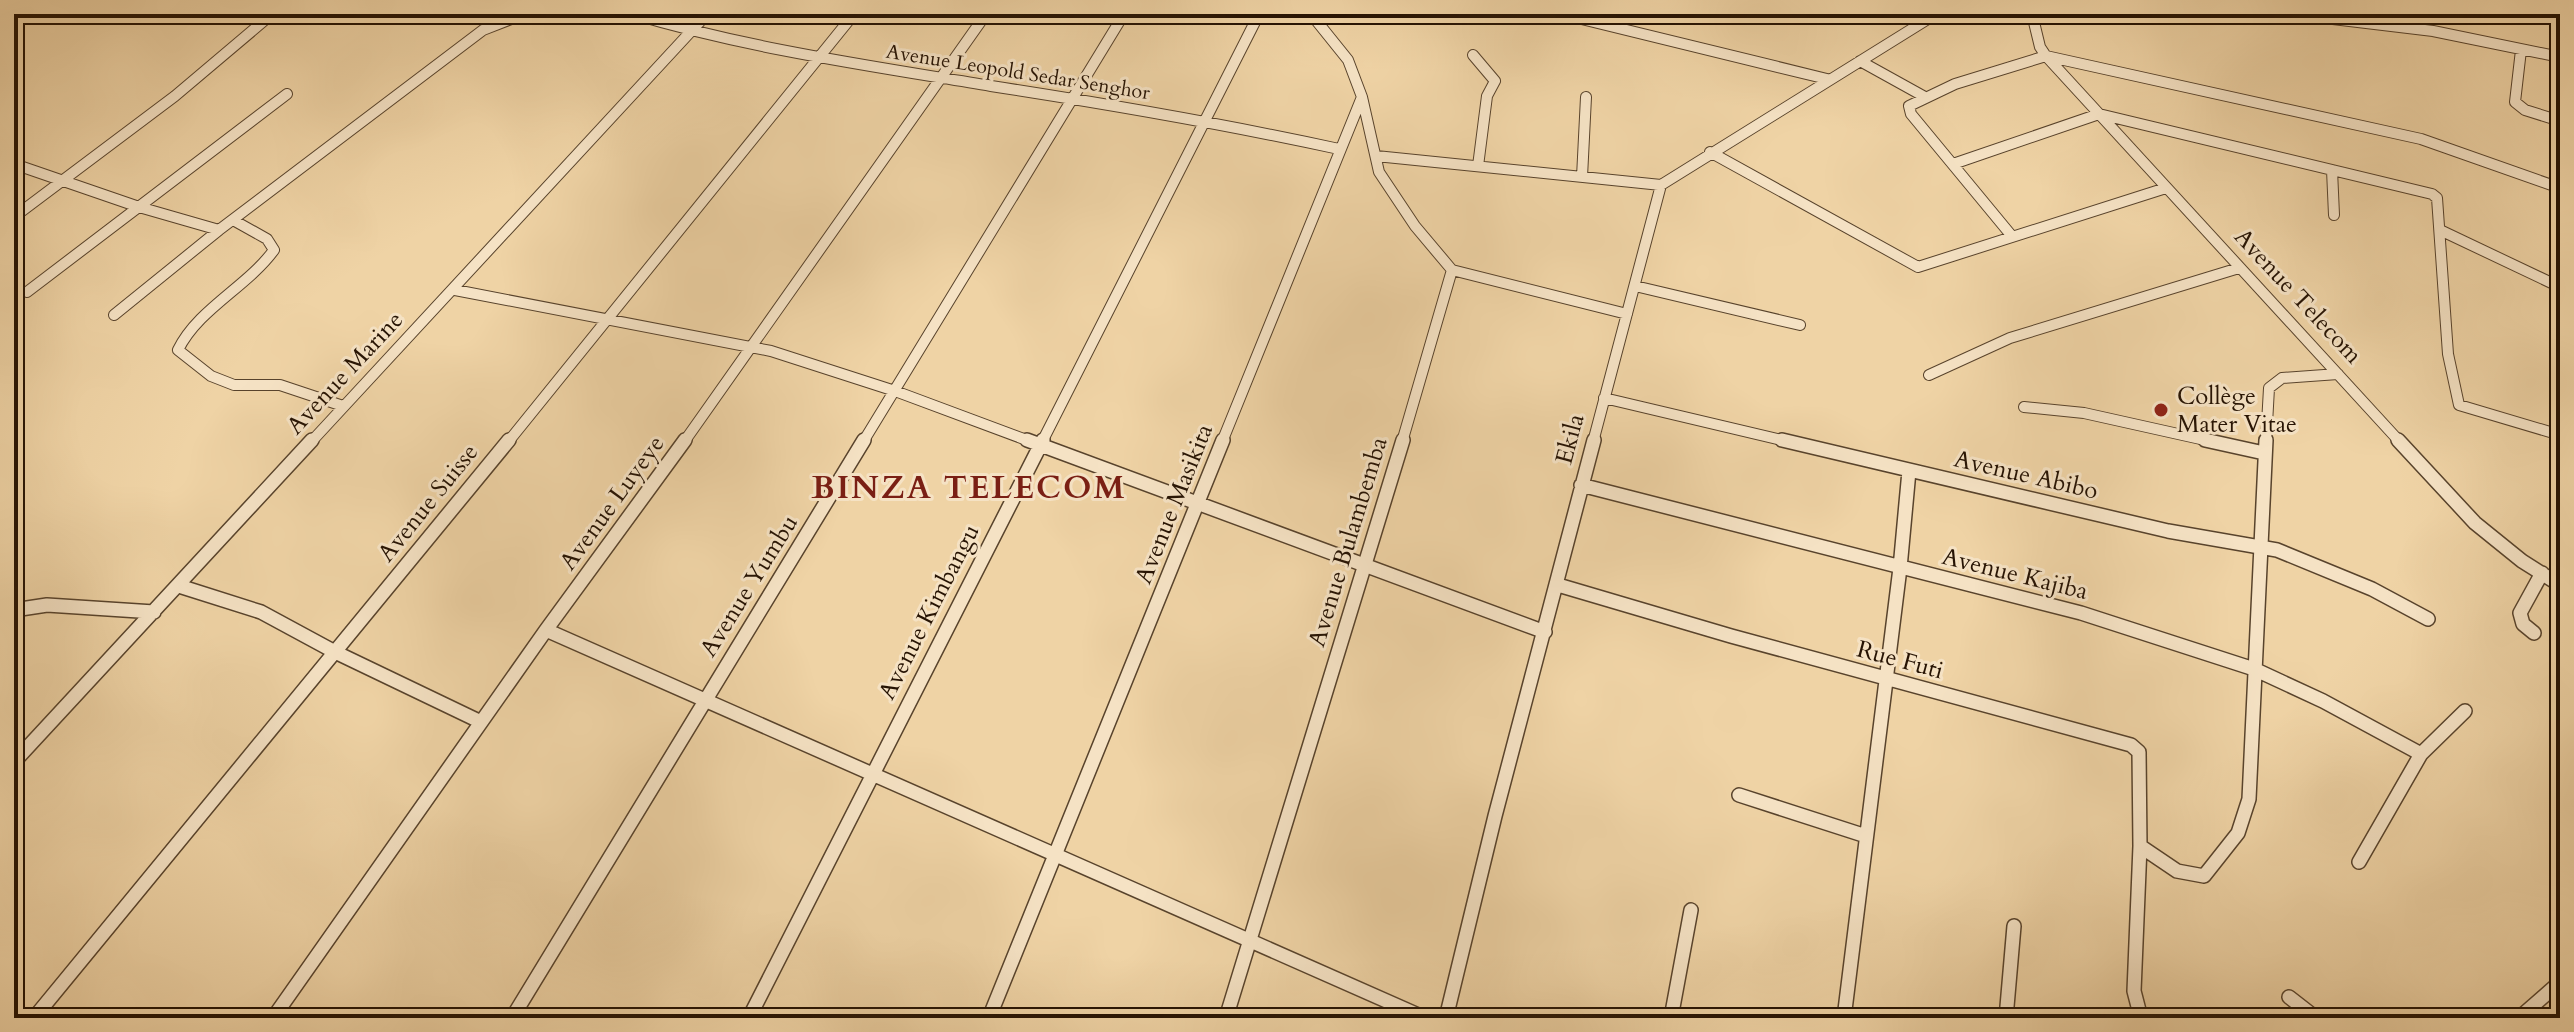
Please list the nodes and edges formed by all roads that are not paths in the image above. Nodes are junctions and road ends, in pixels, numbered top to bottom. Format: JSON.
{"nodes":[{"id":1,"x":272,"y":14,"type":"edge"},
{"id":2,"x":524,"y":14,"type":"edge"},
{"id":3,"x":633,"y":14,"type":"edge"},
{"id":4,"x":707,"y":14,"type":"edge"},
{"id":5,"x":854,"y":14,"type":"edge"},
{"id":6,"x":986,"y":14,"type":"edge"},
{"id":7,"x":1124,"y":14,"type":"edge"},
{"id":8,"x":1259,"y":14,"type":"edge"},
{"id":9,"x":1311,"y":14,"type":"edge"},
{"id":10,"x":1561,"y":14,"type":"edge"},
{"id":11,"x":1904,"y":14,"type":"edge"},
{"id":12,"x":2032,"y":14,"type":"edge"},
{"id":13,"x":2291,"y":14,"type":"edge"},
{"id":14,"x":2538,"y":14,"type":"edge"},
{"id":15,"x":1932,"y":17,"type":"edge"},
{"id":16,"x":2560,"y":18,"type":"edge"},
{"id":17,"x":690,"y":32,"type":"junction"},
{"id":18,"x":2521,"y":50,"type":"junction"},
{"id":19,"x":1473,"y":55,"type":"dead end"},
{"id":20,"x":2046,"y":56,"type":"junction"},
{"id":21,"x":2560,"y":57,"type":"edge"},
{"id":22,"x":819,"y":59,"type":"junction"},
{"id":23,"x":1860,"y":61,"type":"junction"},
{"id":24,"x":941,"y":77,"type":"junction"},
{"id":25,"x":1827,"y":79,"type":"junction"},
{"id":26,"x":287,"y":94,"type":"dead end"},
{"id":27,"x":1362,"y":97,"type":"junction"},
{"id":28,"x":1586,"y":97,"type":"dead end"},
{"id":29,"x":1925,"y":97,"type":"junction"},
{"id":30,"x":1073,"y":100,"type":"junction"},
{"id":31,"x":2099,"y":114,"type":"junction"},
{"id":32,"x":1203,"y":121,"type":"junction"},
{"id":33,"x":2560,"y":121,"type":"edge"},
{"id":34,"x":1339,"y":149,"type":"junction"},
{"id":35,"x":1710,"y":152,"type":"junction"},
{"id":36,"x":1376,"y":156,"type":"junction"},
{"id":37,"x":14,"y":164,"type":"edge"},
{"id":38,"x":1953,"y":164,"type":"junction"},
{"id":39,"x":1478,"y":166,"type":"junction"},
{"id":40,"x":2332,"y":170,"type":"junction"},
{"id":41,"x":1582,"y":177,"type":"junction"},
{"id":42,"x":62,"y":182,"type":"junction"},
{"id":43,"x":1661,"y":185,"type":"junction"},
{"id":44,"x":2166,"y":188,"type":"junction"},
{"id":45,"x":2560,"y":188,"type":"edge"},
{"id":46,"x":139,"y":207,"type":"junction"},
{"id":47,"x":2334,"y":215,"type":"dead end"},
{"id":48,"x":14,"y":217,"type":"edge"},
{"id":49,"x":233,"y":220,"type":"junction"},
{"id":50,"x":219,"y":230,"type":"junction"},
{"id":51,"x":2442,"y":231,"type":"junction"},
{"id":52,"x":2011,"y":235,"type":"junction"},
{"id":53,"x":2239,"y":268,"type":"junction"},
{"id":54,"x":1452,"y":270,"type":"junction"},
{"id":55,"x":1635,"y":286,"type":"junction"},
{"id":56,"x":2560,"y":287,"type":"edge"},
{"id":57,"x":455,"y":290,"type":"junction"},
{"id":58,"x":27,"y":292,"type":"dead end"},
{"id":59,"x":1627,"y":314,"type":"junction"},
{"id":60,"x":114,"y":315,"type":"dead end"},
{"id":61,"x":607,"y":321,"type":"junction"},
{"id":62,"x":1800,"y":325,"type":"dead end"},
{"id":63,"x":752,"y":349,"type":"junction"},
{"id":64,"x":2338,"y":374,"type":"junction"},
{"id":65,"x":1929,"y":375,"type":"dead end"},
{"id":66,"x":895,"y":391,"type":"junction"},
{"id":67,"x":1604,"y":398,"type":"junction"},
{"id":68,"x":343,"y":406,"type":"junction"},
{"id":69,"x":2024,"y":407,"type":"dead end"},
{"id":70,"x":2560,"y":435,"type":"edge"},
{"id":71,"x":1039,"y":445,"type":"junction"},
{"id":72,"x":2264,"y":453,"type":"junction"},
{"id":73,"x":1909,"y":471,"type":"junction"},
{"id":74,"x":1581,"y":485,"type":"junction"},
{"id":75,"x":1197,"y":505,"type":"junction"},
{"id":76,"x":2260,"y":548,"type":"junction"},
{"id":77,"x":1366,"y":566,"type":"junction"},
{"id":78,"x":1900,"y":568,"type":"junction"},
{"id":79,"x":2542,"y":573,"type":"junction"},
{"id":80,"x":1558,"y":585,"type":"junction"},
{"id":81,"x":2560,"y":585,"type":"edge"},
{"id":82,"x":179,"y":586,"type":"junction"},
{"id":83,"x":14,"y":610,"type":"edge"},
{"id":84,"x":154,"y":612,"type":"junction"},
{"id":85,"x":2428,"y":619,"type":"dead end"},
{"id":86,"x":546,"y":630,"type":"junction"},
{"id":87,"x":1545,"y":632,"type":"junction"},
{"id":88,"x":2534,"y":633,"type":"dead end"},
{"id":89,"x":335,"y":652,"type":"junction"},
{"id":90,"x":2254,"y":669,"type":"junction"},
{"id":91,"x":1886,"y":679,"type":"junction"},
{"id":92,"x":703,"y":703,"type":"junction"},
{"id":93,"x":2465,"y":711,"type":"dead end"},
{"id":94,"x":481,"y":722,"type":"junction"},
{"id":95,"x":2421,"y":754,"type":"junction"},
{"id":96,"x":14,"y":762,"type":"edge"},
{"id":97,"x":870,"y":776,"type":"junction"},
{"id":98,"x":1739,"y":795,"type":"dead end"},
{"id":99,"x":1866,"y":836,"type":"junction"},
{"id":100,"x":2140,"y":846,"type":"junction"},
{"id":101,"x":1056,"y":856,"type":"junction"},
{"id":102,"x":2359,"y":862,"type":"dead end"},
{"id":103,"x":1691,"y":910,"type":"dead end"},
{"id":104,"x":2014,"y":926,"type":"dead end"},
{"id":105,"x":1250,"y":945,"type":"junction"},
{"id":106,"x":2560,"y":982,"type":"edge"},
{"id":107,"x":2289,"y":997,"type":"dead end"},
{"id":108,"x":2138,"y":1011,"type":"edge"},
{"id":109,"x":34,"y":1018,"type":"edge"},
{"id":110,"x":273,"y":1018,"type":"edge"},
{"id":111,"x":512,"y":1018,"type":"edge"},
{"id":112,"x":749,"y":1018,"type":"edge"},
{"id":113,"x":989,"y":1018,"type":"edge"},
{"id":114,"x":1226,"y":1018,"type":"edge"},
{"id":115,"x":1425,"y":1018,"type":"edge"},
{"id":116,"x":1446,"y":1018,"type":"edge"},
{"id":117,"x":1671,"y":1018,"type":"edge"},
{"id":118,"x":1844,"y":1018,"type":"edge"},
{"id":119,"x":2006,"y":1018,"type":"edge"},
{"id":120,"x":2316,"y":1018,"type":"edge"},
{"id":121,"x":2519,"y":1018,"type":"edge"}],
"edges":[{"from":1,"to":42,"type":"street"},
{"from":2,"to":49,"type":"street"},
{"from":3,"to":17,"type":"street","name":"Avenue Leopold Sedar Senghor"},
{"from":4,"to":17,"type":"street","name":"Avenue Marine"},
{"from":5,"to":22,"type":"street","name":"Avenue Suisse"},
{"from":6,"to":24,"type":"street","name":"Avenue Luyeye"},
{"from":7,"to":30,"type":"street","name":"Avenue Yumbu"},
{"from":8,"to":32,"type":"street","name":"Avenue Kimbangu"},
{"from":9,"to":27,"type":"street"},
{"from":10,"to":25,"type":"street"},
{"from":11,"to":15,"type":"street"},
{"from":12,"to":20,"type":"street","name":"Avenue Telecom"},
{"from":13,"to":18,"type":"street"},
{"from":14,"to":16,"type":"street"},
{"from":15,"to":23,"type":"street"},
{"from":17,"to":22,"type":"street","name":"Avenue Leopold Sedar Senghor"},
{"from":17,"to":57,"type":"street","name":"Avenue Marine"},
{"from":18,"to":21,"type":"street"},
{"from":18,"to":33,"type":"street"},
{"from":19,"to":39,"type":"street"},
{"from":20,"to":29,"type":"street"},
{"from":20,"to":31,"type":"street","name":"Avenue Telecom"},
{"from":20,"to":45,"type":"street"},
{"from":22,"to":24,"type":"street","name":"Avenue Leopold Sedar Senghor"},
{"from":22,"to":61,"type":"street","name":"Avenue Suisse"},
{"from":23,"to":25,"type":"street"},
{"from":23,"to":29,"type":"street"},
{"from":24,"to":30,"type":"street","name":"Avenue Leopold Sedar Senghor"},
{"from":24,"to":63,"type":"street","name":"Avenue Luyeye"},
{"from":25,"to":35,"type":"street"},
{"from":26,"to":46,"type":"street"},
{"from":27,"to":34,"type":"street","name":"Avenue Masikita"},
{"from":27,"to":36,"type":"street"},
{"from":28,"to":41,"type":"street"},
{"from":29,"to":38,"type":"street"},
{"from":30,"to":32,"type":"street","name":"Avenue Leopold Sedar Senghor"},
{"from":30,"to":66,"type":"street","name":"Avenue Yumbu"},
{"from":31,"to":38,"type":"street"},
{"from":31,"to":40,"type":"street"},
{"from":31,"to":44,"type":"street","name":"Avenue Telecom"},
{"from":32,"to":34,"type":"street","name":"Avenue Leopold Sedar Senghor"},
{"from":32,"to":71,"type":"street","name":"Avenue Kimbangu"},
{"from":34,"to":75,"type":"street","name":"Avenue Masikita"},
{"from":35,"to":43,"type":"street"},
{"from":35,"to":52,"type":"street"},
{"from":36,"to":39,"type":"street"},
{"from":36,"to":54,"type":"street"},
{"from":37,"to":42,"type":"street"},
{"from":38,"to":52,"type":"street"},
{"from":39,"to":41,"type":"street"},
{"from":40,"to":47,"type":"street"},
{"from":40,"to":51,"type":"street"},
{"from":41,"to":43,"type":"street"},
{"from":42,"to":46,"type":"street"},
{"from":42,"to":48,"type":"street"},
{"from":43,"to":55,"type":"street","name":"Ekila"},
{"from":44,"to":52,"type":"street"},
{"from":44,"to":53,"type":"street","name":"Avenue Telecom"},
{"from":46,"to":50,"type":"street"},
{"from":46,"to":58,"type":"street"},
{"from":49,"to":50,"type":"street"},
{"from":49,"to":68,"type":"street"},
{"from":50,"to":60,"type":"street"},
{"from":51,"to":56,"type":"street"},
{"from":51,"to":70,"type":"street"},
{"from":53,"to":64,"type":"street","name":"Avenue Telecom"},
{"from":53,"to":65,"type":"street"},
{"from":54,"to":59,"type":"street"},
{"from":54,"to":77,"type":"street","name":"Avenue Bulambemba"},
{"from":55,"to":59,"type":"street","name":"Ekila"},
{"from":55,"to":62,"type":"street"},
{"from":57,"to":61,"type":"street"},
{"from":57,"to":68,"type":"street","name":"Avenue Marine"},
{"from":59,"to":67,"type":"street","name":"Ekila"},
{"from":61,"to":63,"type":"street"},
{"from":61,"to":89,"type":"street","name":"Avenue Suisse"},
{"from":63,"to":66,"type":"street"},
{"from":63,"to":86,"type":"street","name":"Avenue Luyeye"},
{"from":64,"to":72,"type":"street"},
{"from":64,"to":79,"type":"street","name":"Avenue Telecom"},
{"from":66,"to":71,"type":"street"},
{"from":66,"to":92,"type":"street","name":"Avenue Yumbu"},
{"from":67,"to":73,"type":"street","name":"Avenue Abibo"},
{"from":67,"to":74,"type":"street","name":"Ekila"},
{"from":68,"to":82,"type":"street","name":"Avenue Marine"},
{"from":69,"to":72,"type":"street"},
{"from":71,"to":75,"type":"street"},
{"from":71,"to":97,"type":"street","name":"Avenue Kimbangu"},
{"from":72,"to":76,"type":"street"},
{"from":73,"to":76,"type":"street","name":"Avenue Abibo"},
{"from":73,"to":78,"type":"street"},
{"from":74,"to":78,"type":"street","name":"Avenue Kajiba"},
{"from":74,"to":80,"type":"street","name":"Ekila"},
{"from":75,"to":77,"type":"street"},
{"from":75,"to":101,"type":"street","name":"Avenue Masikita"},
{"from":76,"to":85,"type":"street","name":"Avenue Abibo"},
{"from":76,"to":90,"type":"street"},
{"from":77,"to":87,"type":"street"},
{"from":77,"to":105,"type":"street","name":"Avenue Bulambemba"},
{"from":78,"to":90,"type":"street","name":"Avenue Kajiba"},
{"from":78,"to":91,"type":"street"},
{"from":79,"to":81,"type":"street","name":"Avenue Telecom"},
{"from":79,"to":88,"type":"street"},
{"from":80,"to":87,"type":"street","name":"Ekila"},
{"from":80,"to":91,"type":"street","name":"Rue Futi"},
{"from":82,"to":84,"type":"street","name":"Avenue Marine"},
{"from":82,"to":89,"type":"street"},
{"from":83,"to":84,"type":"street"},
{"from":84,"to":96,"type":"street","name":"Avenue Marine"},
{"from":86,"to":92,"type":"street"},
{"from":86,"to":94,"type":"street","name":"Avenue Luyeye"},
{"from":87,"to":116,"type":"street","name":"Ekila"},
{"from":89,"to":94,"type":"street"},
{"from":89,"to":109,"type":"street","name":"Avenue Suisse"},
{"from":90,"to":95,"type":"street","name":"Avenue Kajiba"},
{"from":90,"to":100,"type":"street"},
{"from":91,"to":99,"type":"street"},
{"from":91,"to":100,"type":"street","name":"Rue Futi"},
{"from":92,"to":97,"type":"street"},
{"from":92,"to":111,"type":"street","name":"Avenue Yumbu"},
{"from":93,"to":95,"type":"street"},
{"from":94,"to":110,"type":"street","name":"Avenue Luyeye"},
{"from":95,"to":102,"type":"street"},
{"from":97,"to":101,"type":"street"},
{"from":97,"to":112,"type":"street","name":"Avenue Kimbangu"},
{"from":98,"to":99,"type":"street"},
{"from":99,"to":118,"type":"street"},
{"from":100,"to":108,"type":"street","name":"Rue Futi"},
{"from":101,"to":105,"type":"street"},
{"from":101,"to":113,"type":"street","name":"Avenue Masikita"},
{"from":103,"to":117,"type":"street"},
{"from":104,"to":119,"type":"street"},
{"from":105,"to":114,"type":"street","name":"Avenue Bulambemba"},
{"from":105,"to":115,"type":"street"},
{"from":106,"to":121,"type":"street"},
{"from":107,"to":120,"type":"street"}]}
